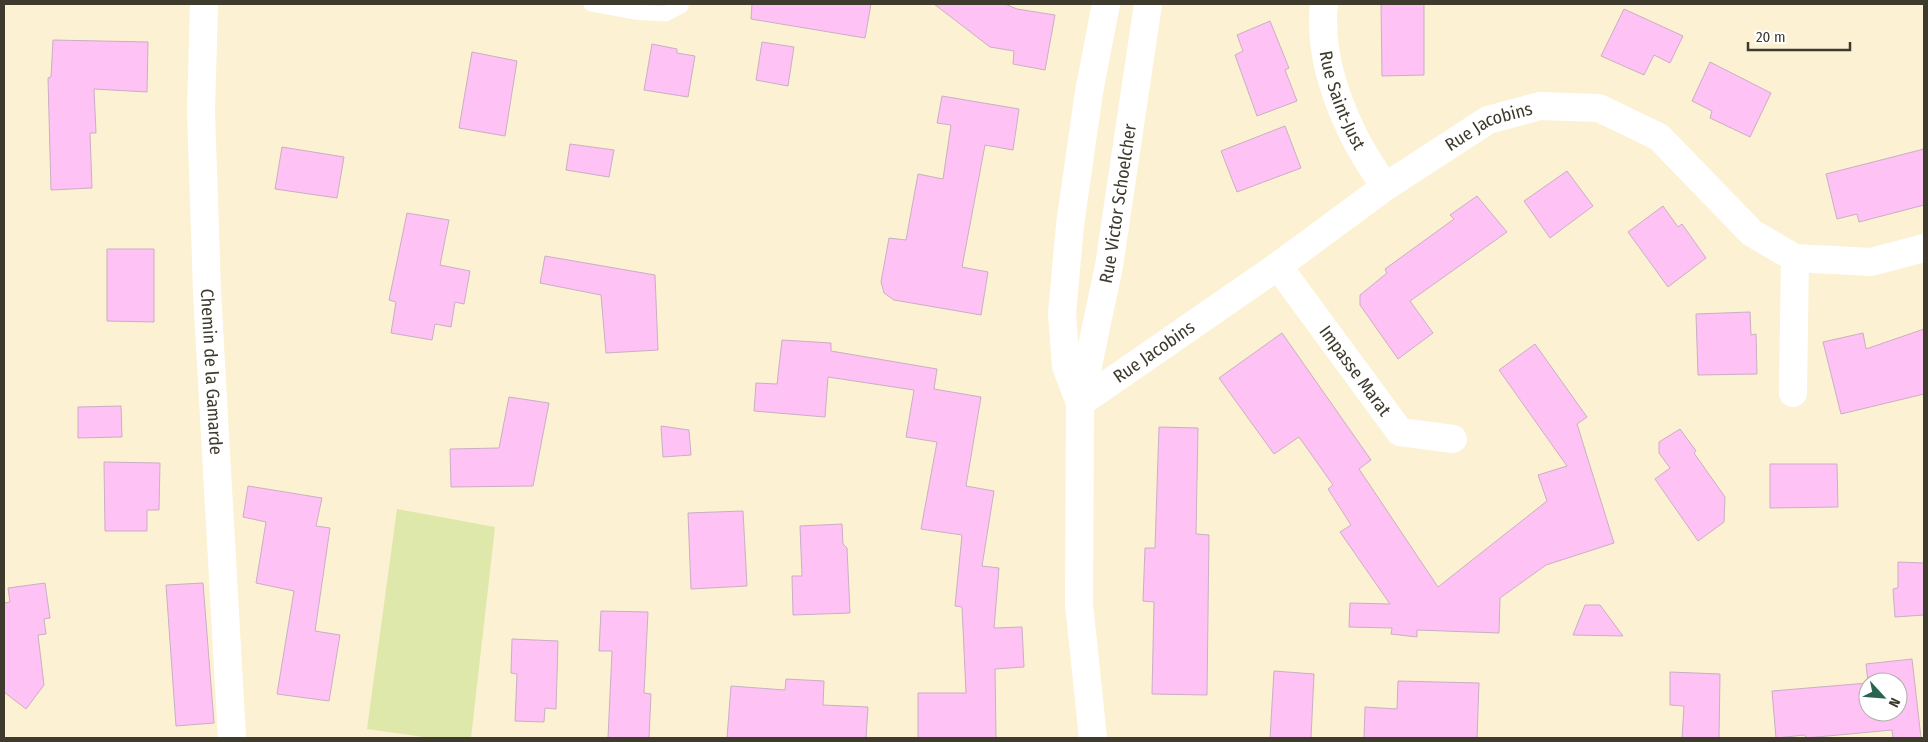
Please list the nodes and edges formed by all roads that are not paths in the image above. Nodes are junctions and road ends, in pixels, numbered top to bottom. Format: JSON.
{"nodes":[{"id":1,"x":204,"y":4,"type":"edge"},
{"id":2,"x":591,"y":4,"type":"edge"},
{"id":3,"x":681,"y":4,"type":"edge"},
{"id":4,"x":1106,"y":4,"type":"edge"},
{"id":5,"x":1148,"y":4,"type":"edge"},
{"id":6,"x":1324,"y":4,"type":"edge"},
{"id":7,"x":1385,"y":187,"type":"junction"},
{"id":8,"x":1924,"y":248,"type":"edge"},
{"id":9,"x":1795,"y":258,"type":"junction"},
{"id":10,"x":1278,"y":266,"type":"junction"},
{"id":11,"x":1793,"y":393,"type":"dead end"},
{"id":12,"x":1080,"y":403,"type":"junction"},
{"id":13,"x":1453,"y":439,"type":"dead end"},
{"id":14,"x":236,"y":738,"type":"edge"},
{"id":15,"x":1093,"y":738,"type":"edge"}],
"edges":[{"from":1,"to":14,"type":"street","name":"Chemin de la Gamarde"},
{"from":2,"to":3,"type":"lane"},
{"from":4,"to":12,"type":"street","name":"Rue Victor Schoelcher"},
{"from":5,"to":12,"type":"street","name":"Rue Victor Schoelcher"},
{"from":6,"to":7,"type":"street","name":"Rue Saint-Just"},
{"from":7,"to":9,"type":"street","name":"Rue Jacobins"},
{"from":7,"to":10,"type":"street","name":"Rue Jacobins"},
{"from":8,"to":9,"type":"street","name":"Rue Jacobins"},
{"from":9,"to":11,"type":"street"},
{"from":10,"to":12,"type":"street","name":"Rue Jacobins"},
{"from":10,"to":13,"type":"street","name":"Impasse Marat"},
{"from":12,"to":15,"type":"street","name":"Rue Victor Schoelcher"}]}
